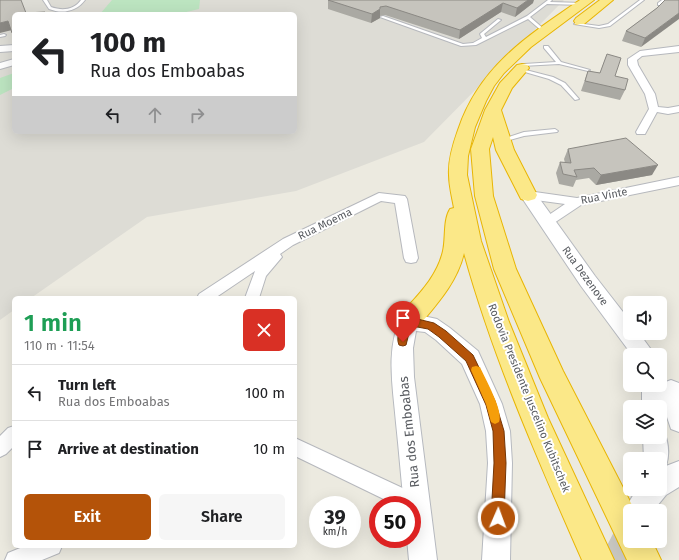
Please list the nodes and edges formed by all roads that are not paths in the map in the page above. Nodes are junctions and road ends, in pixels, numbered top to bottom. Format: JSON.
{"nodes":[{"id":1,"x":45,"y":0,"type":"edge"},
{"id":2,"x":83,"y":0,"type":"edge"},
{"id":3,"x":550,"y":0,"type":"edge"},
{"id":4,"x":607,"y":0,"type":"edge"},
{"id":5,"x":642,"y":0,"type":"edge"},
{"id":6,"x":664,"y":0,"type":"edge"},
{"id":7,"x":585,"y":2,"type":"edge"},
{"id":8,"x":545,"y":3,"type":"junction"},
{"id":9,"x":659,"y":4,"type":"edge"},
{"id":10,"x":382,"y":17,"type":"edge"},
{"id":11,"x":528,"y":17,"type":"junction"},
{"id":12,"x":499,"y":20,"type":"dead end"},
{"id":13,"x":576,"y":24,"type":"junction"},
{"id":14,"x":485,"y":39,"type":"junction"},
{"id":15,"x":545,"y":39,"type":"junction"},
{"id":16,"x":12,"y":48,"type":"edge"},
{"id":17,"x":0,"y":49,"type":"edge"},
{"id":18,"x":679,"y":49,"type":"edge"},
{"id":19,"x":12,"y":63,"type":"edge"},
{"id":20,"x":559,"y":63,"type":"junction"},
{"id":21,"x":0,"y":66,"type":"edge"},
{"id":22,"x":522,"y":67,"type":"junction"},
{"id":23,"x":588,"y":70,"type":"edge"},
{"id":24,"x":577,"y":99,"type":"dead end"},
{"id":25,"x":654,"y":109,"type":"junction"},
{"id":26,"x":679,"y":109,"type":"edge"},
{"id":27,"x":493,"y":110,"type":"junction"},
{"id":28,"x":555,"y":131,"type":"dead end"},
{"id":29,"x":641,"y":132,"type":"dead end"},
{"id":30,"x":502,"y":140,"type":"junction"},
{"id":31,"x":458,"y":175,"type":"junction"},
{"id":32,"x":679,"y":181,"type":"edge"},
{"id":33,"x":528,"y":195,"type":"junction"},
{"id":34,"x":577,"y":202,"type":"junction"},
{"id":35,"x":547,"y":222,"type":"junction"},
{"id":36,"x":288,"y":242,"type":"junction"},
{"id":37,"x":411,"y":258,"type":"dead end"},
{"id":38,"x":207,"y":296,"type":"edge"},
{"id":39,"x":253,"y":296,"type":"edge"},
{"id":40,"x":409,"y":321,"type":"junction"},
{"id":41,"x":639,"y":348,"type":"edge"},
{"id":42,"x":668,"y":387,"type":"edge"},
{"id":43,"x":658,"y":400,"type":"edge"},
{"id":44,"x":679,"y":421,"type":"edge"},
{"id":45,"x":12,"y":436,"type":"edge"},
{"id":46,"x":0,"y":448,"type":"edge"},
{"id":47,"x":297,"y":450,"type":"edge"},
{"id":48,"x":679,"y":474,"type":"edge"},
{"id":49,"x":667,"y":481,"type":"edge"},
{"id":50,"x":397,"y":496,"type":"edge"},
{"id":51,"x":416,"y":496,"type":"edge"},
{"id":52,"x":623,"y":520,"type":"edge"},
{"id":53,"x":421,"y":542,"type":"edge"},
{"id":54,"x":47,"y":548,"type":"edge"},
{"id":55,"x":638,"y":548,"type":"edge"},
{"id":56,"x":15,"y":560,"type":"edge"},
{"id":57,"x":423,"y":560,"type":"edge"},
{"id":58,"x":496,"y":560,"type":"edge"},
{"id":59,"x":598,"y":560,"type":"edge"},
{"id":60,"x":645,"y":560,"type":"edge"}],
"edges":[{"from":1,"to":2,"type":"lane"},
{"from":3,"to":8,"type":"lane"},
{"from":4,"to":13,"type":"highway","name":"Rodovia Presidente Juscelino Kubitschek"},
{"from":5,"to":13,"type":"lane"},
{"from":6,"to":9,"type":"lane"},
{"from":7,"to":8,"type":"lane"},
{"from":7,"to":15,"type":"highway","name":"Rodovia Presidente Juscelino Kubitschek"},
{"from":8,"to":11,"type":"lane"},
{"from":10,"to":14,"type":"lane"},
{"from":11,"to":14,"type":"lane"},
{"from":11,"to":15,"type":"lane"},
{"from":12,"to":14,"type":"lane"},
{"from":13,"to":15,"type":"highway","name":"Rodovia Presidente Juscelino Kubitschek"},
{"from":15,"to":20,"type":"lane"},
{"from":15,"to":22,"type":"highway","name":"Rodovia Presidente Juscelino Kubitschek"},
{"from":15,"to":31,"type":"highway","name":"Rodovia Presidente Juscelino Kubitschek"},
{"from":16,"to":17,"type":"street"},
{"from":18,"to":25,"type":"street"},
{"from":19,"to":21,"type":"street"},
{"from":20,"to":22,"type":"lane"},
{"from":20,"to":23,"type":"lane"},
{"from":22,"to":24,"type":"lane"},
{"from":22,"to":27,"type":"highway","name":"Rodovia Presidente Juscelino Kubitschek"},
{"from":25,"to":26,"type":"street"},
{"from":25,"to":29,"type":"street"},
{"from":27,"to":30,"type":"highway"},
{"from":27,"to":52,"type":"highway","name":"Rodovia Presidente Juscelino Kubitschek"},
{"from":28,"to":30,"type":"lane"},
{"from":30,"to":33,"type":"highway"},
{"from":31,"to":40,"type":"highway"},
{"from":31,"to":59,"type":"highway","name":"Rodovia Presidente Juscelino Kubitschek"},
{"from":32,"to":34,"type":"street","name":"Rua Vinte"},
{"from":33,"to":34,"type":"street","name":"Rua Vinte"},
{"from":33,"to":35,"type":"main road","name":"Rua Dezenove"},
{"from":34,"to":35,"type":"street"},
{"from":35,"to":41,"type":"main road","name":"Rua Dezenove"},
{"from":36,"to":37,"type":"street","name":"Rua Moema"},
{"from":36,"to":38,"type":"street","name":"Rua Moema"},
{"from":36,"to":39,"type":"street"},
{"from":40,"to":51,"type":"main road","name":"Rua dos Emboabas"},
{"from":40,"to":58,"type":"main road"},
{"from":42,"to":43,"type":"main road"},
{"from":42,"to":44,"type":"main road"},
{"from":45,"to":46,"type":"street"},
{"from":47,"to":50,"type":"street"},
{"from":48,"to":49,"type":"main road"},
{"from":53,"to":57,"type":"main road","name":"Rua dos Emboabas"},
{"from":54,"to":56,"type":"street"},
{"from":55,"to":60,"type":"highway"}]}
